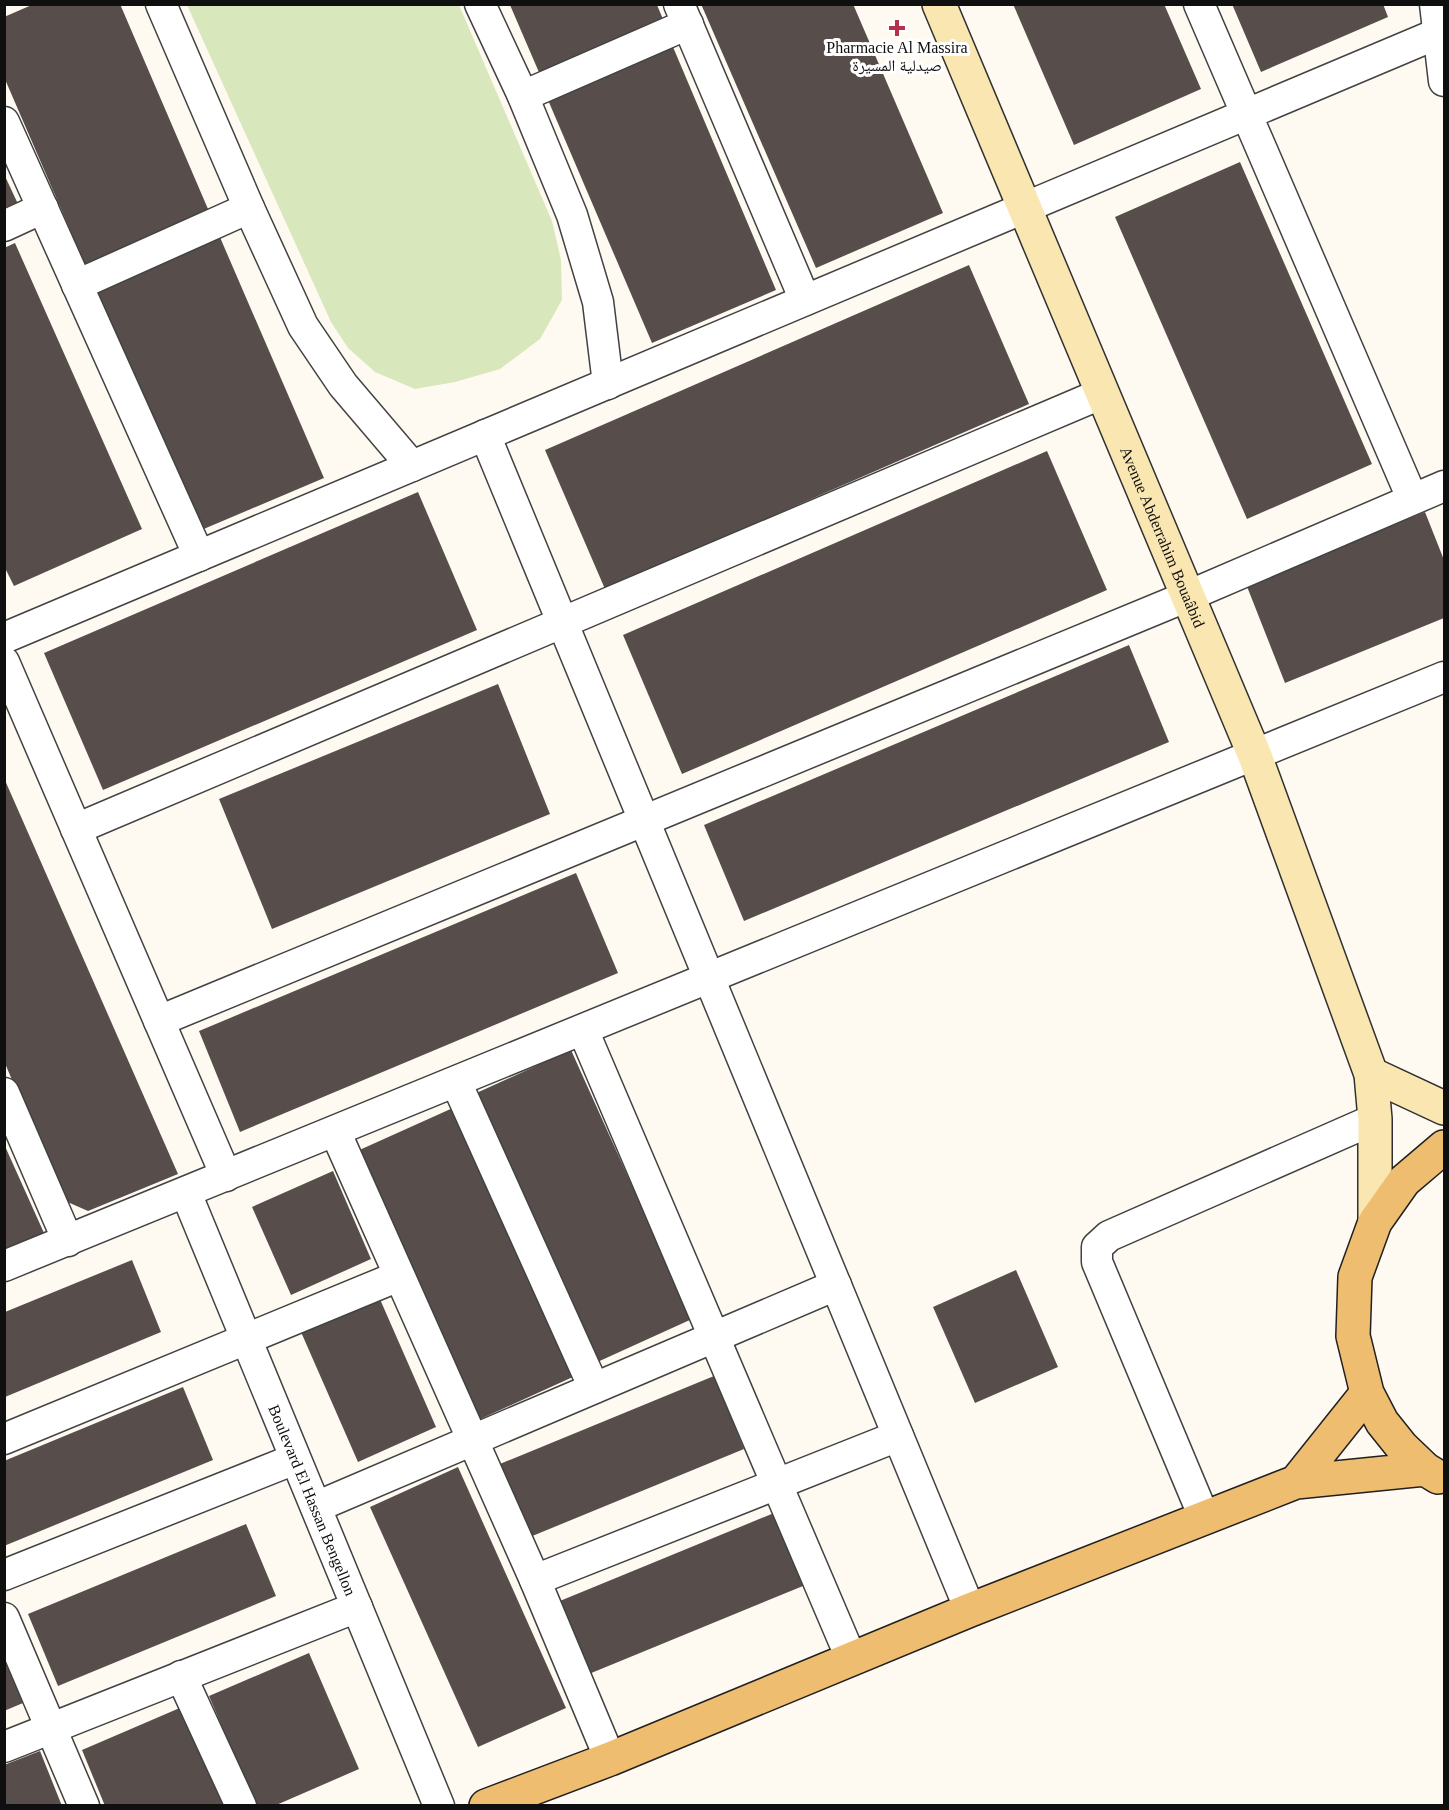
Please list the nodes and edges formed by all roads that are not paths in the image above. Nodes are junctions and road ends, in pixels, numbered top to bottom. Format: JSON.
{"nodes":[{"id":1,"x":161,"y":4,"type":"edge"},
{"id":2,"x":480,"y":4,"type":"edge"},
{"id":3,"x":939,"y":4,"type":"edge"},
{"id":4,"x":1199,"y":4,"type":"edge"},
{"id":5,"x":683,"y":14,"type":"edge"},
{"id":6,"x":1437,"y":19,"type":"edge"},
{"id":7,"x":1444,"y":81,"type":"edge"},
{"id":8,"x":523,"y":96,"type":"junction"},
{"id":9,"x":1247,"y":114,"type":"junction"},
{"id":10,"x":4,"y":123,"type":"edge"},
{"id":11,"x":1025,"y":207,"type":"junction"},
{"id":12,"x":43,"y":208,"type":"junction"},
{"id":13,"x":249,"y":208,"type":"junction"},
{"id":14,"x":4,"y":226,"type":"edge"},
{"id":15,"x":77,"y":285,"type":"junction"},
{"id":16,"x":805,"y":300,"type":"junction"},
{"id":17,"x":608,"y":384,"type":"junction"},
{"id":18,"x":1103,"y":393,"type":"junction"},
{"id":19,"x":486,"y":435,"type":"junction"},
{"id":20,"x":412,"y":466,"type":"junction"},
{"id":21,"x":1444,"y":486,"type":"edge"},
{"id":22,"x":1412,"y":498,"type":"junction"},
{"id":23,"x":199,"y":556,"type":"junction"},
{"id":24,"x":1188,"y":596,"type":"junction"},
{"id":25,"x":563,"y":623,"type":"junction"},
{"id":26,"x":4,"y":638,"type":"edge"},
{"id":27,"x":4,"y":662,"type":"edge"},
{"id":28,"x":1444,"y":677,"type":"edge"},
{"id":29,"x":1255,"y":756,"type":"junction"},
{"id":30,"x":644,"y":821,"type":"junction"},
{"id":31,"x":76,"y":829,"type":"junction"},
{"id":32,"x":710,"y":979,"type":"junction"},
{"id":33,"x":159,"y":1021,"type":"junction"},
{"id":34,"x":583,"y":1030,"type":"junction"},
{"id":35,"x":1371,"y":1074,"type":"junction"},
{"id":36,"x":456,"y":1082,"type":"junction"},
{"id":37,"x":4,"y":1093,"type":"edge"},
{"id":38,"x":1444,"y":1108,"type":"edge"},
{"id":39,"x":1375,"y":1119,"type":"junction"},
{"id":40,"x":335,"y":1131,"type":"junction"},
{"id":41,"x":1444,"y":1147,"type":"edge"},
{"id":42,"x":226,"y":1176,"type":"junction"},
{"id":43,"x":186,"y":1193,"type":"junction"},
{"id":44,"x":1375,"y":1222,"type":"junction"},
{"id":45,"x":68,"y":1241,"type":"junction"},
{"id":46,"x":4,"y":1266,"type":"edge"},
{"id":47,"x":399,"y":1276,"type":"junction"},
{"id":48,"x":836,"y":1285,"type":"junction"},
{"id":49,"x":715,"y":1336,"type":"junction"},
{"id":50,"x":246,"y":1340,"type":"junction"},
{"id":51,"x":594,"y":1389,"type":"junction"},
{"id":52,"x":1367,"y":1393,"type":"junction"},
{"id":53,"x":898,"y":1436,"type":"junction"},
{"id":54,"x":4,"y":1439,"type":"edge"},
{"id":55,"x":472,"y":1440,"type":"junction"},
{"id":56,"x":295,"y":1459,"type":"junction"},
{"id":57,"x":1435,"y":1475,"type":"edge"},
{"id":58,"x":1296,"y":1482,"type":"junction"},
{"id":59,"x":777,"y":1484,"type":"junction"},
{"id":60,"x":316,"y":1507,"type":"junction"},
{"id":61,"x":1204,"y":1517,"type":"junction"},
{"id":62,"x":4,"y":1575,"type":"edge"},
{"id":63,"x":534,"y":1580,"type":"junction"},
{"id":64,"x":357,"y":1607,"type":"junction"},
{"id":65,"x":970,"y":1610,"type":"junction"},
{"id":66,"x":4,"y":1618,"type":"edge"},
{"id":67,"x":851,"y":1658,"type":"junction"},
{"id":68,"x":181,"y":1677,"type":"junction"},
{"id":69,"x":51,"y":1728,"type":"junction"},
{"id":70,"x":4,"y":1747,"type":"edge"},
{"id":71,"x":610,"y":1759,"type":"junction"},
{"id":72,"x":84,"y":1806,"type":"edge"},
{"id":73,"x":241,"y":1806,"type":"edge"},
{"id":74,"x":439,"y":1806,"type":"edge"},
{"id":75,"x":486,"y":1806,"type":"edge"}],
"edges":[{"from":1,"to":13,"type":"street"},
{"from":2,"to":8,"type":"street"},
{"from":3,"to":11,"type":"street","name":"Avenue Abderrahim Bouaâbid"},
{"from":4,"to":9,"type":"street"},
{"from":5,"to":8,"type":"street"},
{"from":5,"to":16,"type":"street"},
{"from":6,"to":7,"type":"street"},
{"from":6,"to":9,"type":"street"},
{"from":8,"to":17,"type":"street"},
{"from":9,"to":11,"type":"street"},
{"from":9,"to":22,"type":"street"},
{"from":10,"to":12,"type":"street"},
{"from":11,"to":16,"type":"street"},
{"from":11,"to":18,"type":"street","name":"Avenue Abderrahim Bouaâbid"},
{"from":12,"to":14,"type":"street"},
{"from":12,"to":15,"type":"street"},
{"from":13,"to":15,"type":"street"},
{"from":13,"to":20,"type":"street"},
{"from":15,"to":23,"type":"street"},
{"from":16,"to":17,"type":"street"},
{"from":17,"to":19,"type":"street"},
{"from":18,"to":24,"type":"street","name":"Avenue Abderrahim Bouaâbid"},
{"from":18,"to":25,"type":"street"},
{"from":19,"to":20,"type":"street"},
{"from":19,"to":25,"type":"street"},
{"from":20,"to":23,"type":"street"},
{"from":21,"to":22,"type":"street"},
{"from":22,"to":24,"type":"street"},
{"from":23,"to":26,"type":"street"},
{"from":24,"to":29,"type":"street","name":"Avenue Abderrahim Bouaâbid"},
{"from":24,"to":30,"type":"street"},
{"from":25,"to":30,"type":"street"},
{"from":25,"to":31,"type":"street"},
{"from":27,"to":31,"type":"street"},
{"from":28,"to":29,"type":"street"},
{"from":29,"to":32,"type":"street"},
{"from":29,"to":35,"type":"street","name":"Avenue Abderrahim Bouaâbid"},
{"from":30,"to":32,"type":"street"},
{"from":30,"to":33,"type":"street"},
{"from":31,"to":33,"type":"street"},
{"from":32,"to":34,"type":"street"},
{"from":32,"to":48,"type":"street"},
{"from":33,"to":42,"type":"street"},
{"from":34,"to":36,"type":"street"},
{"from":34,"to":49,"type":"street"},
{"from":35,"to":38,"type":"street"},
{"from":35,"to":39,"type":"street","name":"Avenue Abderrahim Bouaâbid"},
{"from":36,"to":40,"type":"street"},
{"from":36,"to":51,"type":"street"},
{"from":37,"to":45,"type":"street"},
{"from":39,"to":44,"type":"street","name":"Avenue Abderrahim Bouaâbid"},
{"from":39,"to":61,"type":"street"},
{"from":40,"to":42,"type":"street"},
{"from":40,"to":47,"type":"street"},
{"from":41,"to":44,"type":"main road"},
{"from":42,"to":43,"type":"street"},
{"from":43,"to":45,"type":"street"},
{"from":43,"to":50,"type":"street","name":"Boulevard El Hassan Bengellon"},
{"from":44,"to":52,"type":"main road"},
{"from":45,"to":46,"type":"street"},
{"from":47,"to":50,"type":"street"},
{"from":47,"to":55,"type":"street"},
{"from":48,"to":49,"type":"street"},
{"from":48,"to":53,"type":"street"},
{"from":49,"to":51,"type":"street"},
{"from":49,"to":59,"type":"street"},
{"from":50,"to":54,"type":"street"},
{"from":50,"to":56,"type":"street","name":"Boulevard El Hassan Bengellon"},
{"from":51,"to":55,"type":"street"},
{"from":52,"to":57,"type":"main road"},
{"from":52,"to":58,"type":"main road"},
{"from":53,"to":59,"type":"street"},
{"from":53,"to":65,"type":"street"},
{"from":55,"to":60,"type":"street"},
{"from":55,"to":63,"type":"street"},
{"from":56,"to":60,"type":"street","name":"Boulevard El Hassan Bengellon"},
{"from":56,"to":62,"type":"street"},
{"from":57,"to":58,"type":"main road"},
{"from":58,"to":61,"type":"main road"},
{"from":59,"to":63,"type":"street"},
{"from":59,"to":67,"type":"street"},
{"from":60,"to":64,"type":"street","name":"Boulevard El Hassan Bengellon"},
{"from":61,"to":65,"type":"main road"},
{"from":63,"to":71,"type":"street"},
{"from":64,"to":68,"type":"street"},
{"from":64,"to":74,"type":"street","name":"Boulevard El Hassan Bengellon"},
{"from":65,"to":67,"type":"main road"},
{"from":66,"to":69,"type":"street"},
{"from":67,"to":71,"type":"main road"},
{"from":68,"to":69,"type":"street"},
{"from":68,"to":73,"type":"street"},
{"from":69,"to":70,"type":"street"},
{"from":69,"to":72,"type":"street"},
{"from":71,"to":75,"type":"main road"}]}
